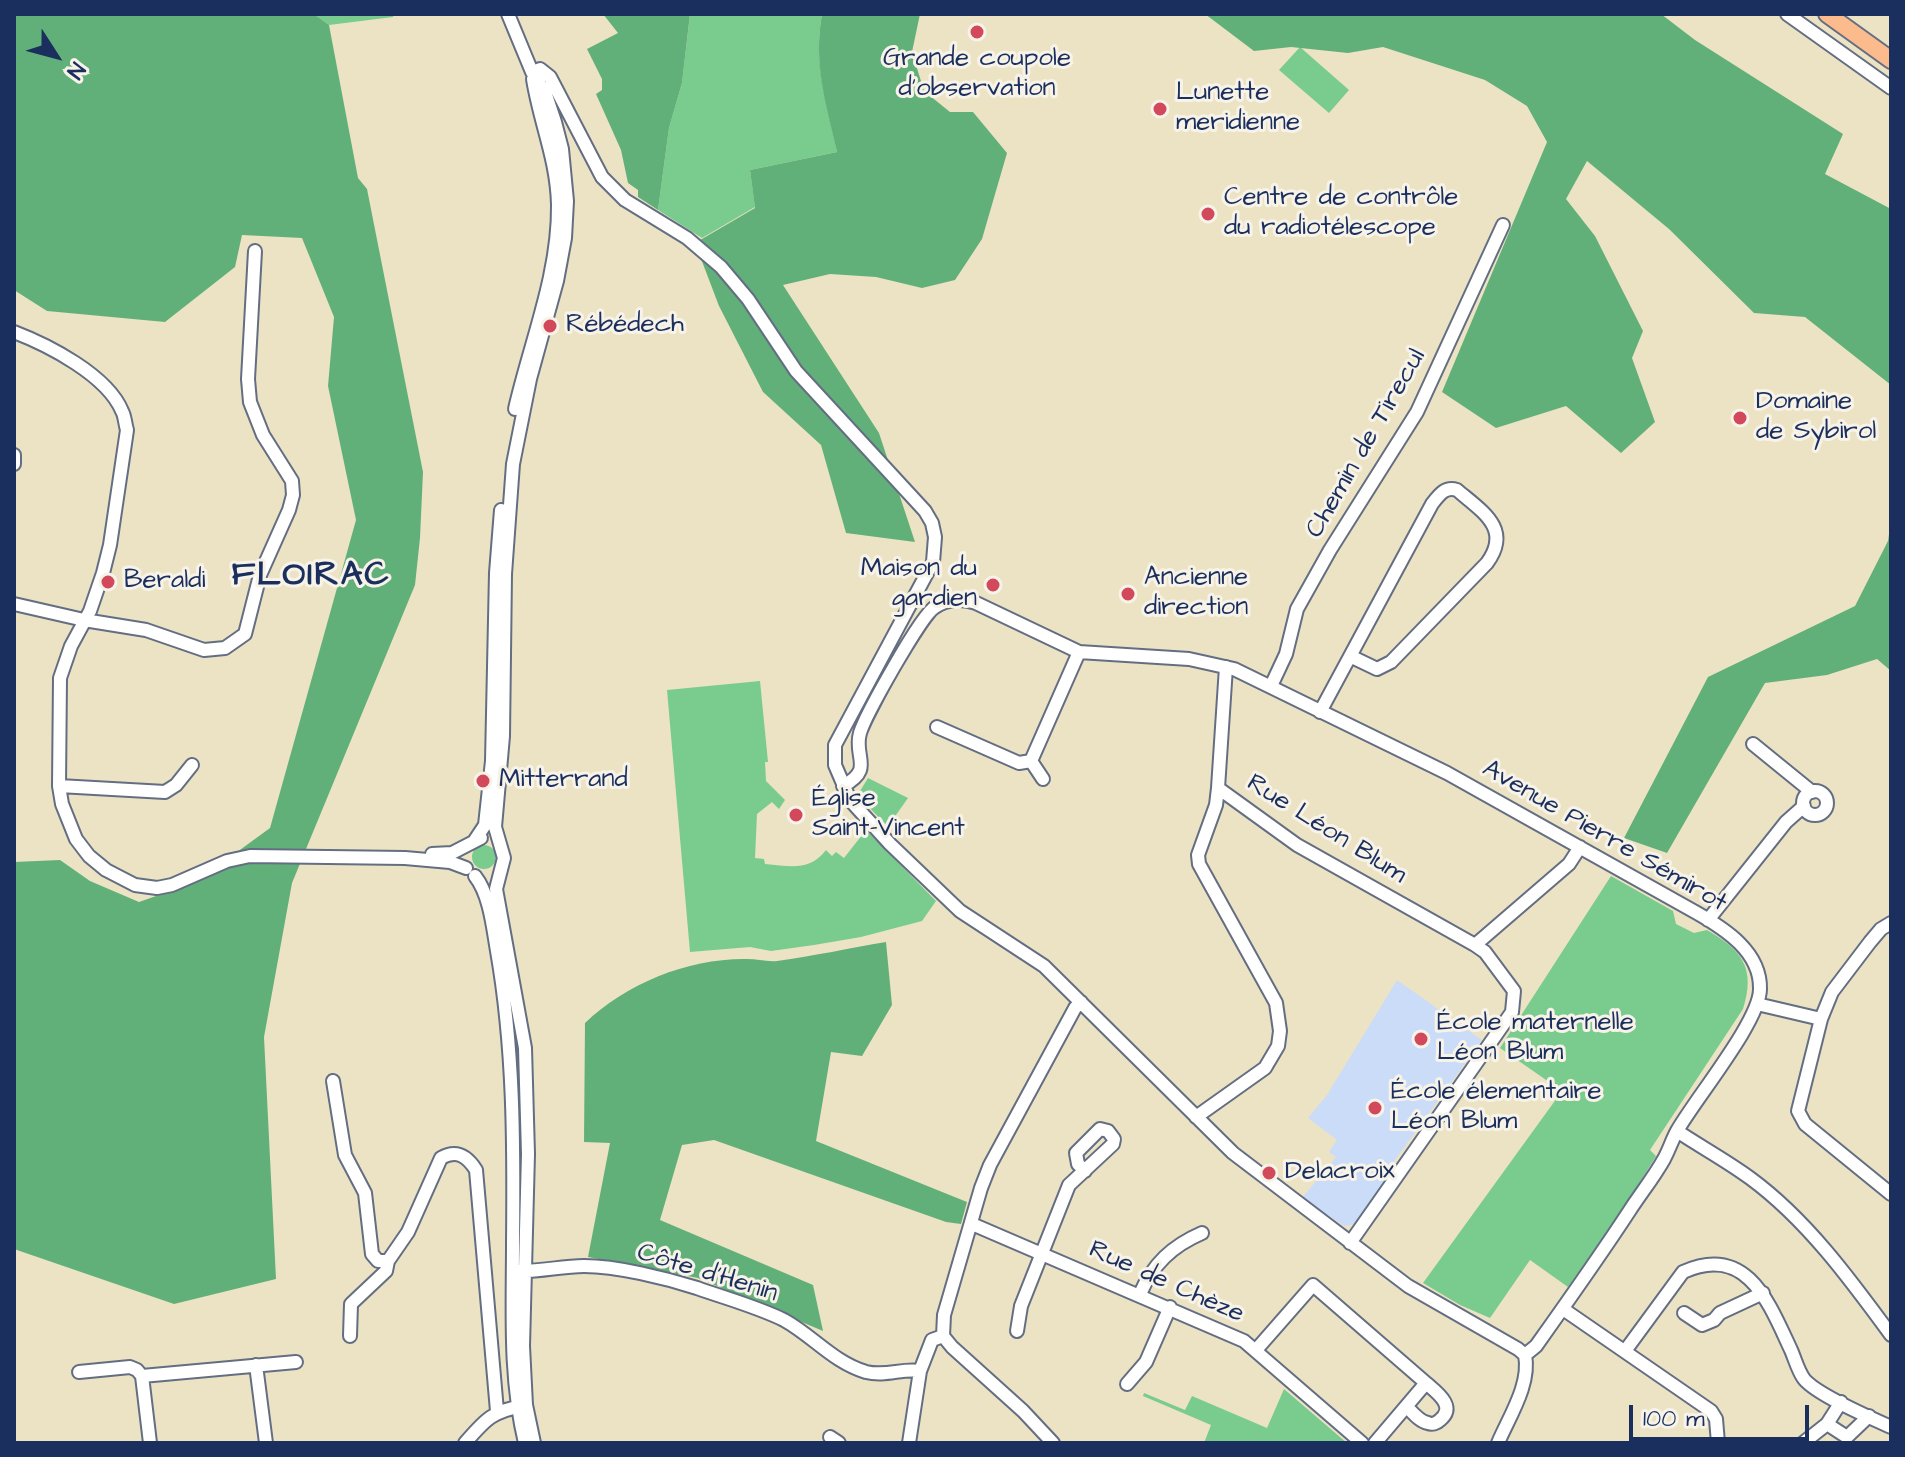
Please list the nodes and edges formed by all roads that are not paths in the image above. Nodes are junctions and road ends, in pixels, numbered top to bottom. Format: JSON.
{"nodes":[{"id":1,"x":508,"y":14,"type":"edge"},
{"id":2,"x":1787,"y":14,"type":"edge"},
{"id":3,"x":1827,"y":14,"type":"edge"},
{"id":4,"x":1891,"y":60,"type":"edge"},
{"id":5,"x":532,"y":72,"type":"junction"},
{"id":6,"x":1891,"y":88,"type":"edge"},
{"id":7,"x":1503,"y":225,"type":"dead end"},
{"id":8,"x":255,"y":251,"type":"dead end"},
{"id":9,"x":14,"y":332,"type":"edge"},
{"id":10,"x":14,"y":455,"type":"edge"},
{"id":11,"x":14,"y":464,"type":"edge"},
{"id":12,"x":14,"y":604,"type":"edge"},
{"id":13,"x":84,"y":620,"type":"junction"},
{"id":14,"x":1079,"y":652,"type":"junction"},
{"id":15,"x":1352,"y":657,"type":"junction"},
{"id":16,"x":1226,"y":667,"type":"junction"},
{"id":17,"x":1271,"y":686,"type":"junction"},
{"id":18,"x":1320,"y":712,"type":"junction"},
{"id":19,"x":937,"y":727,"type":"dead end"},
{"id":20,"x":1753,"y":744,"type":"dead end"},
{"id":21,"x":1031,"y":761,"type":"junction"},
{"id":22,"x":192,"y":765,"type":"dead end"},
{"id":23,"x":1043,"y":779,"type":"dead end"},
{"id":24,"x":59,"y":786,"type":"junction"},
{"id":25,"x":843,"y":786,"type":"junction"},
{"id":26,"x":1218,"y":788,"type":"junction"},
{"id":27,"x":1812,"y":792,"type":"junction"},
{"id":28,"x":1804,"y":806,"type":"junction"},
{"id":29,"x":472,"y":842,"type":"junction"},
{"id":30,"x":499,"y":845,"type":"junction"},
{"id":31,"x":1580,"y":847,"type":"junction"},
{"id":32,"x":405,"y":858,"type":"junction"},
{"id":33,"x":499,"y":870,"type":"junction"},
{"id":34,"x":471,"y":872,"type":"junction"},
{"id":35,"x":1708,"y":920,"type":"junction"},
{"id":36,"x":1891,"y":923,"type":"edge"},
{"id":37,"x":1475,"y":945,"type":"junction"},
{"id":38,"x":1081,"y":1002,"type":"junction"},
{"id":39,"x":1757,"y":1004,"type":"junction"},
{"id":40,"x":1821,"y":1019,"type":"junction"},
{"id":41,"x":333,"y":1081,"type":"dead end"},
{"id":42,"x":1196,"y":1117,"type":"junction"},
{"id":43,"x":1677,"y":1131,"type":"junction"},
{"id":44,"x":1085,"y":1171,"type":"dead end"},
{"id":45,"x":1891,"y":1194,"type":"edge"},
{"id":46,"x":972,"y":1224,"type":"junction"},
{"id":47,"x":1202,"y":1233,"type":"dead end"},
{"id":48,"x":1350,"y":1243,"type":"junction"},
{"id":49,"x":1042,"y":1253,"type":"junction"},
{"id":50,"x":388,"y":1261,"type":"junction"},
{"id":51,"x":519,"y":1271,"type":"junction"},
{"id":52,"x":1763,"y":1293,"type":"junction"},
{"id":53,"x":1140,"y":1294,"type":"junction"},
{"id":54,"x":1170,"y":1307,"type":"junction"},
{"id":55,"x":1563,"y":1309,"type":"junction"},
{"id":56,"x":1684,"y":1313,"type":"dead end"},
{"id":57,"x":1017,"y":1331,"type":"dead end"},
{"id":58,"x":1891,"y":1335,"type":"edge"},
{"id":59,"x":350,"y":1336,"type":"dead end"},
{"id":60,"x":943,"y":1336,"type":"junction"},
{"id":61,"x":1256,"y":1350,"type":"junction"},
{"id":62,"x":1625,"y":1351,"type":"junction"},
{"id":63,"x":1525,"y":1355,"type":"junction"},
{"id":64,"x":296,"y":1362,"type":"dead end"},
{"id":65,"x":256,"y":1365,"type":"junction"},
{"id":66,"x":920,"y":1371,"type":"junction"},
{"id":67,"x":79,"y":1372,"type":"dead end"},
{"id":68,"x":142,"y":1376,"type":"junction"},
{"id":69,"x":1426,"y":1383,"type":"junction"},
{"id":70,"x":1127,"y":1384,"type":"dead end"},
{"id":71,"x":1841,"y":1402,"type":"junction"},
{"id":72,"x":521,"y":1406,"type":"junction"},
{"id":73,"x":1407,"y":1407,"type":"junction"},
{"id":74,"x":497,"y":1411,"type":"junction"},
{"id":75,"x":1869,"y":1416,"type":"junction"},
{"id":76,"x":1827,"y":1424,"type":"junction"},
{"id":77,"x":1802,"y":1427,"type":"dead end"},
{"id":78,"x":1891,"y":1427,"type":"edge"},
{"id":79,"x":1808,"y":1439,"type":"edge"},
{"id":80,"x":150,"y":1443,"type":"edge"},
{"id":81,"x":266,"y":1443,"type":"edge"},
{"id":82,"x":465,"y":1443,"type":"edge"},
{"id":83,"x":525,"y":1443,"type":"edge"},
{"id":84,"x":534,"y":1443,"type":"edge"},
{"id":85,"x":909,"y":1443,"type":"edge"},
{"id":86,"x":1053,"y":1443,"type":"edge"},
{"id":87,"x":1362,"y":1443,"type":"edge"},
{"id":88,"x":1375,"y":1443,"type":"edge"},
{"id":89,"x":1498,"y":1443,"type":"edge"},
{"id":90,"x":1718,"y":1443,"type":"edge"}],
"edges":[{"from":1,"to":5,"type":"street"},
{"from":2,"to":6,"type":"street"},
{"from":3,"to":4,"type":"main road"},
{"from":5,"to":25,"type":"street"},
{"from":5,"to":29,"type":"street"},
{"from":5,"to":30,"type":"street"},
{"from":7,"to":17,"type":"street","name":"Chemin de Tirecul"},
{"from":8,"to":13,"type":"street"},
{"from":9,"to":13,"type":"street"},
{"from":10,"to":11,"type":"street"},
{"from":12,"to":13,"type":"street"},
{"from":13,"to":24,"type":"street"},
{"from":14,"to":16,"type":"street","name":"Avenue Pierre Sémirot"},
{"from":14,"to":21,"type":"street"},
{"from":14,"to":25,"type":"street"},
{"from":15,"to":15,"type":"street"},
{"from":15,"to":18,"type":"street"},
{"from":16,"to":17,"type":"street","name":"Avenue Pierre Sémirot"},
{"from":16,"to":26,"type":"street","name":"Rue Léon Blum"},
{"from":17,"to":18,"type":"street","name":"Avenue Pierre Sémirot"},
{"from":18,"to":31,"type":"street","name":"Avenue Pierre Sémirot"},
{"from":19,"to":21,"type":"street"},
{"from":20,"to":27,"type":"street"},
{"from":21,"to":23,"type":"street"},
{"from":22,"to":24,"type":"street"},
{"from":24,"to":32,"type":"street"},
{"from":25,"to":38,"type":"street"},
{"from":26,"to":37,"type":"street","name":"Rue Léon Blum"},
{"from":26,"to":42,"type":"street"},
{"from":27,"to":28,"type":"street"},
{"from":27,"to":28,"type":"street"},
{"from":28,"to":35,"type":"street"},
{"from":29,"to":30,"type":"street"},
{"from":29,"to":32,"type":"street"},
{"from":29,"to":34,"type":"street"},
{"from":30,"to":33,"type":"street"},
{"from":31,"to":35,"type":"street","name":"Avenue Pierre Sémirot"},
{"from":31,"to":37,"type":"street"},
{"from":32,"to":34,"type":"street"},
{"from":33,"to":34,"type":"street"},
{"from":33,"to":51,"type":"street"},
{"from":34,"to":51,"type":"street"},
{"from":35,"to":39,"type":"street","name":"Avenue Pierre Sémirot"},
{"from":36,"to":40,"type":"street"},
{"from":37,"to":48,"type":"street","name":"Rue Léon Blum"},
{"from":38,"to":42,"type":"street"},
{"from":38,"to":46,"type":"street"},
{"from":39,"to":40,"type":"street"},
{"from":39,"to":43,"type":"street"},
{"from":40,"to":45,"type":"street"},
{"from":41,"to":50,"type":"street"},
{"from":42,"to":48,"type":"street"},
{"from":43,"to":55,"type":"street"},
{"from":43,"to":58,"type":"street"},
{"from":44,"to":49,"type":"street"},
{"from":46,"to":49,"type":"street","name":"Rue de Chèze"},
{"from":46,"to":60,"type":"street"},
{"from":47,"to":53,"type":"street"},
{"from":48,"to":63,"type":"street"},
{"from":49,"to":53,"type":"street","name":"Rue de Chèze"},
{"from":49,"to":57,"type":"street"},
{"from":50,"to":59,"type":"street"},
{"from":50,"to":74,"type":"street"},
{"from":51,"to":66,"type":"street","name":"Côte d'Henin"},
{"from":51,"to":72,"type":"street"},
{"from":52,"to":56,"type":"street"},
{"from":52,"to":62,"type":"street"},
{"from":52,"to":71,"type":"street"},
{"from":53,"to":54,"type":"street","name":"Rue de Chèze"},
{"from":54,"to":61,"type":"street","name":"Rue de Chèze"},
{"from":54,"to":70,"type":"street"},
{"from":55,"to":62,"type":"street"},
{"from":55,"to":63,"type":"street"},
{"from":60,"to":66,"type":"street"},
{"from":60,"to":86,"type":"street"},
{"from":61,"to":69,"type":"street"},
{"from":61,"to":87,"type":"street","name":"Rue de Chèze"},
{"from":62,"to":90,"type":"street"},
{"from":63,"to":89,"type":"street"},
{"from":64,"to":65,"type":"street"},
{"from":65,"to":68,"type":"street"},
{"from":65,"to":81,"type":"street"},
{"from":66,"to":85,"type":"street"},
{"from":67,"to":68,"type":"street"},
{"from":68,"to":80,"type":"street"},
{"from":69,"to":73,"type":"street"},
{"from":69,"to":73,"type":"street"},
{"from":71,"to":75,"type":"street"},
{"from":71,"to":76,"type":"street"},
{"from":72,"to":74,"type":"street"},
{"from":72,"to":83,"type":"street"},
{"from":72,"to":84,"type":"street"},
{"from":73,"to":88,"type":"street"},
{"from":74,"to":82,"type":"street"},
{"from":75,"to":76,"type":"street"},
{"from":75,"to":78,"type":"street"},
{"from":76,"to":79,"type":"street"},
{"from":77,"to":79,"type":"street"}]}
